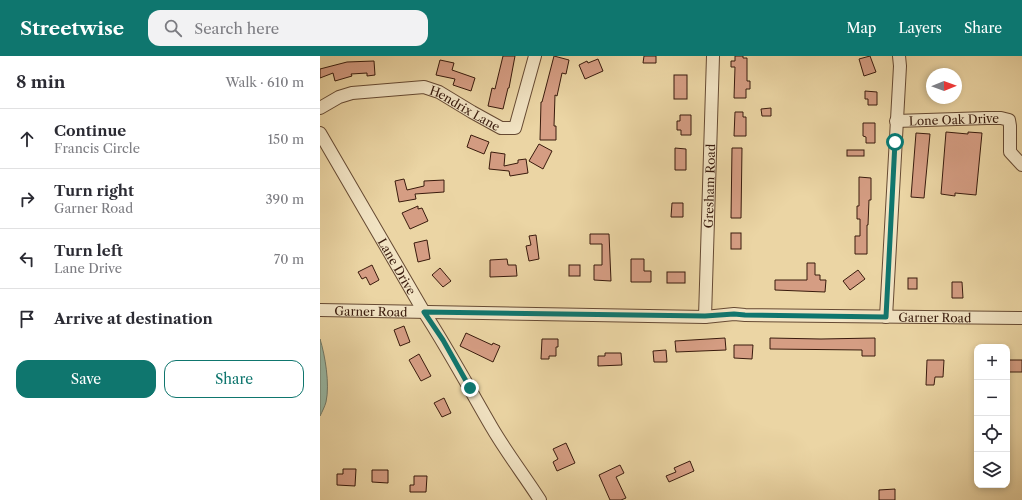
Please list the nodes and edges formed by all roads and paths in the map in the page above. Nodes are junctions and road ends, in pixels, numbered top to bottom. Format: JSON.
{"nodes":[{"id":1,"x":535,"y":56,"type":"edge"},
{"id":2,"x":713,"y":56,"type":"edge"},
{"id":3,"x":899,"y":56,"type":"edge"},
{"id":4,"x":320,"y":108,"type":"edge"},
{"id":5,"x":896,"y":121,"type":"junction"},
{"id":6,"x":320,"y":133,"type":"edge"},
{"id":7,"x":1022,"y":165,"type":"edge"},
{"id":8,"x":320,"y":310,"type":"edge"},
{"id":9,"x":424,"y":312,"type":"junction"},
{"id":10,"x":705,"y":316,"type":"junction"},
{"id":11,"x":886,"y":317,"type":"junction"},
{"id":12,"x":1022,"y":318,"type":"edge"},
{"id":13,"x":540,"y":500,"type":"edge"}],
"edges":[{"from":1,"to":4,"type":"street","name":"Hendrix Lane"},
{"from":2,"to":10,"type":"street","name":"Gresham Road"},
{"from":3,"to":5,"type":"street"},
{"from":5,"to":7,"type":"street","name":"Lone Oak Drive"},
{"from":5,"to":11,"type":"street"},
{"from":6,"to":9,"type":"street","name":"Lane Drive"},
{"from":8,"to":9,"type":"street","name":"Garner Road"},
{"from":9,"to":10,"type":"street","name":"Garner Road"},
{"from":9,"to":13,"type":"street","name":"Lane Drive"},
{"from":10,"to":11,"type":"street","name":"Garner Road"},
{"from":11,"to":12,"type":"street","name":"Garner Road"}]}
